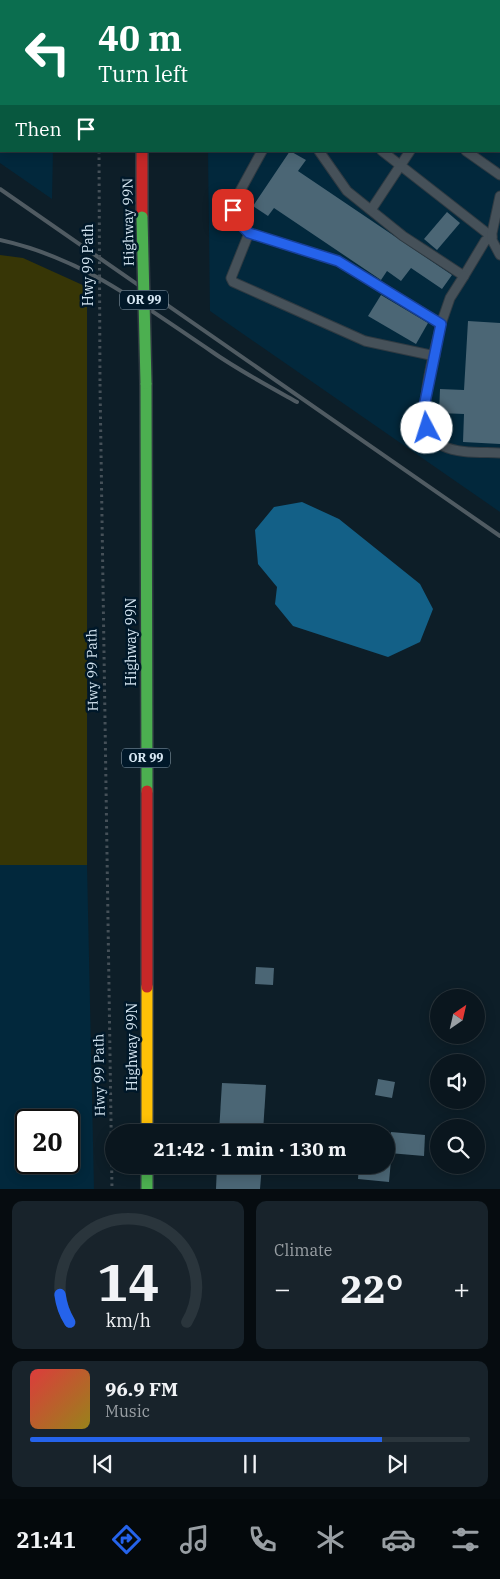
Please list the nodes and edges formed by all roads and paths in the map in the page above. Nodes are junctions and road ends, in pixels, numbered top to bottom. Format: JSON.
{"nodes":[{"id":1,"x":99,"y":152,"type":"edge"},
{"id":2,"x":142,"y":152,"type":"edge"},
{"id":3,"x":261,"y":152,"type":"edge"},
{"id":4,"x":320,"y":152,"type":"edge"},
{"id":5,"x":383,"y":152,"type":"edge"},
{"id":6,"x":409,"y":152,"type":"edge"},
{"id":7,"x":467,"y":152,"type":"edge"},
{"id":8,"x":401,"y":166,"type":"junction"},
{"id":9,"x":500,"y":175,"type":"edge"},
{"id":10,"x":500,"y":196,"type":"edge"},
{"id":11,"x":371,"y":210,"type":"junction"},
{"id":12,"x":249,"y":233,"type":"junction"},
{"id":13,"x":492,"y":236,"type":"junction"},
{"id":14,"x":500,"y":255,"type":"edge"},
{"id":15,"x":464,"y":276,"type":"junction"},
{"id":16,"x":441,"y":324,"type":"junction"},
{"id":17,"x":435,"y":356,"type":"junction"},
{"id":18,"x":500,"y":453,"type":"edge"},
{"id":19,"x":147,"y":1124,"type":"edge"},
{"id":20,"x":147,"y":1174,"type":"edge"},
{"id":21,"x":112,"y":1189,"type":"edge"},
{"id":22,"x":147,"y":1189,"type":"edge"}],
"edges":[{"from":1,"to":21,"type":"path","name":"Hwy 99 Path","bridge":true},
{"from":2,"to":19,"type":"main road","name":"Highway 99N","number":"OR 99","bridge":true},
{"from":3,"to":12,"type":"lane"},
{"from":4,"to":11,"type":"lane"},
{"from":5,"to":8,"type":"lane"},
{"from":6,"to":8,"type":"lane"},
{"from":7,"to":9,"type":"lane"},
{"from":8,"to":11,"type":"lane"},
{"from":8,"to":13,"type":"lane"},
{"from":10,"to":13,"type":"lane"},
{"from":11,"to":15,"type":"lane"},
{"from":12,"to":16,"type":"lane"},
{"from":12,"to":17,"type":"lane"},
{"from":13,"to":14,"type":"lane"},
{"from":13,"to":15,"type":"lane"},
{"from":15,"to":16,"type":"lane"},
{"from":16,"to":17,"type":"lane"},
{"from":17,"to":18,"type":"lane"},
{"from":20,"to":22,"type":"main road"}]}
